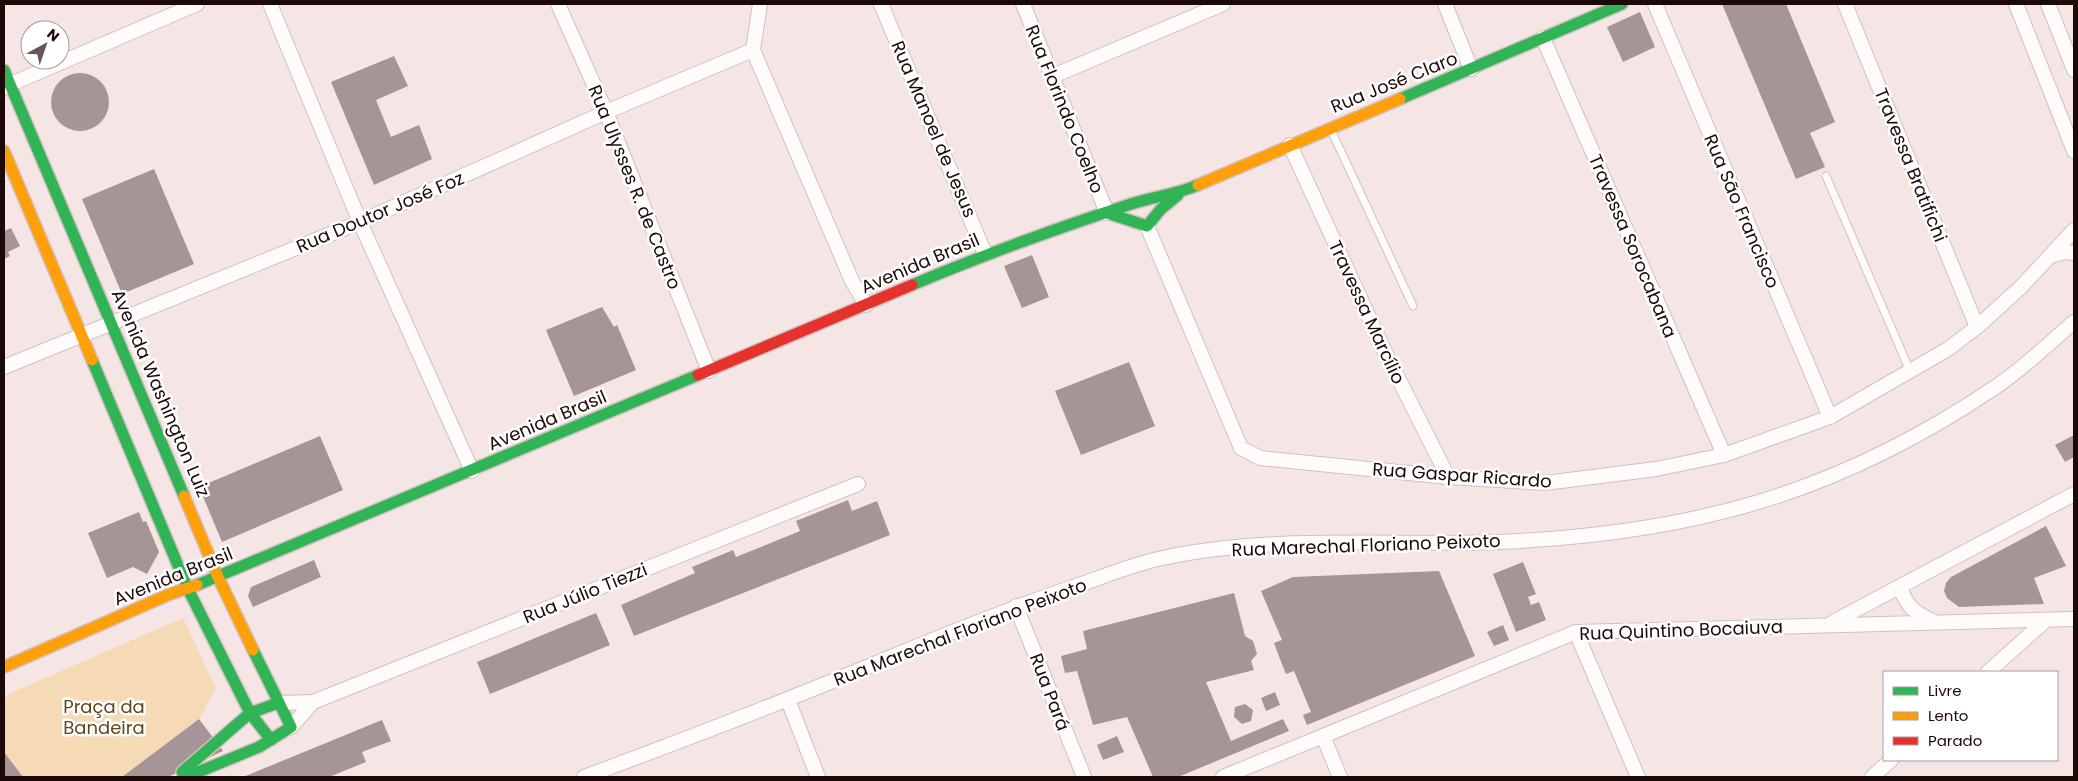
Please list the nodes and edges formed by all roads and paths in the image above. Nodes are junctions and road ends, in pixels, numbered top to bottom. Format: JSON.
{"nodes":[{"id":1,"x":197,"y":4,"type":"edge"},
{"id":2,"x":270,"y":4,"type":"edge"},
{"id":3,"x":558,"y":4,"type":"edge"},
{"id":4,"x":760,"y":4,"type":"edge"},
{"id":5,"x":881,"y":4,"type":"edge"},
{"id":6,"x":1023,"y":4,"type":"edge"},
{"id":7,"x":1223,"y":4,"type":"edge"},
{"id":8,"x":1445,"y":4,"type":"edge"},
{"id":9,"x":1622,"y":4,"type":"edge"},
{"id":10,"x":1655,"y":4,"type":"edge"},
{"id":11,"x":1845,"y":4,"type":"edge"},
{"id":12,"x":2016,"y":4,"type":"edge"},
{"id":13,"x":2048,"y":4,"type":"edge"},
{"id":14,"x":1543,"y":38,"type":"junction"},
{"id":15,"x":753,"y":50,"type":"junction"},
{"id":16,"x":1472,"y":69,"type":"junction"},
{"id":17,"x":4,"y":70,"type":"edge"},
{"id":18,"x":2074,"y":70,"type":"edge"},
{"id":19,"x":1053,"y":76,"type":"junction"},
{"id":20,"x":7,"y":85,"type":"edge"},
{"id":21,"x":606,"y":112,"type":"junction"},
{"id":22,"x":1330,"y":127,"type":"junction"},
{"id":23,"x":1290,"y":145,"type":"junction"},
{"id":24,"x":4,"y":151,"type":"edge"},
{"id":25,"x":2074,"y":151,"type":"edge"},
{"id":26,"x":1826,"y":176,"type":"dead end"},
{"id":27,"x":1180,"y":192,"type":"junction"},
{"id":28,"x":1107,"y":213,"type":"junction"},
{"id":29,"x":360,"y":222,"type":"junction"},
{"id":30,"x":1147,"y":226,"type":"junction"},
{"id":31,"x":2074,"y":230,"type":"edge"},
{"id":32,"x":2074,"y":253,"type":"edge"},
{"id":33,"x":985,"y":254,"type":"junction"},
{"id":34,"x":2050,"y":256,"type":"junction"},
{"id":35,"x":866,"y":305,"type":"junction"},
{"id":36,"x":1413,"y":306,"type":"dead end"},
{"id":37,"x":111,"y":322,"type":"junction"},
{"id":38,"x":2074,"y":322,"type":"edge"},
{"id":39,"x":1977,"y":327,"type":"junction"},
{"id":40,"x":83,"y":335,"type":"junction"},
{"id":41,"x":4,"y":366,"type":"edge"},
{"id":42,"x":709,"y":370,"type":"junction"},
{"id":43,"x":1910,"y":372,"type":"junction"},
{"id":44,"x":1830,"y":417,"type":"junction"},
{"id":45,"x":1724,"y":455,"type":"junction"},
{"id":46,"x":472,"y":471,"type":"junction"},
{"id":47,"x":1448,"y":477,"type":"junction"},
{"id":48,"x":858,"y":484,"type":"dead end"},
{"id":49,"x":2074,"y":494,"type":"edge"},
{"id":50,"x":218,"y":577,"type":"junction"},
{"id":51,"x":187,"y":587,"type":"junction"},
{"id":52,"x":1900,"y":588,"type":"junction"},
{"id":53,"x":1016,"y":606,"type":"junction"},
{"id":54,"x":2074,"y":619,"type":"edge"},
{"id":55,"x":2046,"y":620,"type":"junction"},
{"id":56,"x":1933,"y":622,"type":"junction"},
{"id":57,"x":1830,"y":624,"type":"junction"},
{"id":58,"x":1576,"y":632,"type":"junction"},
{"id":59,"x":4,"y":667,"type":"edge"},
{"id":60,"x":1989,"y":671,"type":"edge"},
{"id":61,"x":788,"y":700,"type":"junction"},
{"id":62,"x":313,"y":702,"type":"junction"},
{"id":63,"x":278,"y":703,"type":"junction"},
{"id":64,"x":250,"y":713,"type":"junction"},
{"id":65,"x":291,"y":728,"type":"junction"},
{"id":66,"x":1323,"y":736,"type":"junction"},
{"id":67,"x":271,"y":740,"type":"junction"},
{"id":68,"x":1891,"y":761,"type":"edge"},
{"id":69,"x":175,"y":777,"type":"edge"},
{"id":70,"x":186,"y":777,"type":"edge"},
{"id":71,"x":584,"y":777,"type":"edge"},
{"id":72,"x":818,"y":777,"type":"edge"},
{"id":73,"x":1084,"y":777,"type":"edge"},
{"id":74,"x":1223,"y":777,"type":"edge"},
{"id":75,"x":1340,"y":777,"type":"edge"},
{"id":76,"x":1638,"y":777,"type":"edge"},
{"id":77,"x":1872,"y":777,"type":"edge"}],
"edges":[{"from":1,"to":20,"type":"street"},
{"from":2,"to":29,"type":"street"},
{"from":3,"to":21,"type":"street","name":"Rua Ulysses R. de Castro"},
{"from":4,"to":15,"type":"street"},
{"from":5,"to":33,"type":"street","name":"Rua Manoel de Jesus"},
{"from":6,"to":19,"type":"street","name":"Rua Florindo Coelho"},
{"from":7,"to":19,"type":"street"},
{"from":8,"to":16,"type":"street"},
{"from":9,"to":14,"type":"street","name":"Rua José Claro"},
{"from":10,"to":44,"type":"street","name":"Rua São Francisco"},
{"from":11,"to":39,"type":"street","name":"Travessa Bratifichi"},
{"from":12,"to":25,"type":"street"},
{"from":13,"to":18,"type":"street"},
{"from":14,"to":16,"type":"street","name":"Rua José Claro"},
{"from":14,"to":45,"type":"street","name":"Travessa Sorocabana"},
{"from":15,"to":21,"type":"street","name":"Rua Doutor José Foz"},
{"from":15,"to":35,"type":"street"},
{"from":16,"to":22,"type":"street","name":"Rua José Claro"},
{"from":17,"to":20,"type":"street","name":"Avenida Washington Luiz"},
{"from":19,"to":28,"type":"street","name":"Rua Florindo Coelho"},
{"from":20,"to":37,"type":"street","name":"Avenida Washington Luiz"},
{"from":21,"to":29,"type":"street","name":"Rua Doutor José Foz"},
{"from":21,"to":42,"type":"street","name":"Rua Ulysses R. de Castro"},
{"from":22,"to":23,"type":"street","name":"Rua José Claro"},
{"from":22,"to":36,"type":"lane"},
{"from":23,"to":27,"type":"street","name":"Rua José Claro"},
{"from":23,"to":47,"type":"street","name":"Travessa Marcílio"},
{"from":24,"to":40,"type":"street"},
{"from":26,"to":43,"type":"lane"},
{"from":27,"to":28,"type":"street","name":"Rua José Claro"},
{"from":27,"to":30,"type":"street","name":"Rua José Claro"},
{"from":28,"to":30,"type":"street"},
{"from":28,"to":33,"type":"street","name":"Avenida Brasil"},
{"from":29,"to":37,"type":"street","name":"Rua Doutor José Foz"},
{"from":29,"to":46,"type":"street"},
{"from":30,"to":47,"type":"street","name":"Rua Gaspar Ricardo"},
{"from":31,"to":34,"type":"street","name":"Rua Gaspar Ricardo"},
{"from":32,"to":34,"type":"street"},
{"from":33,"to":35,"type":"street","name":"Avenida Brasil"},
{"from":34,"to":39,"type":"street","name":"Rua Gaspar Ricardo"},
{"from":35,"to":42,"type":"street","name":"Avenida Brasil"},
{"from":37,"to":40,"type":"street","name":"Rua Doutor José Foz"},
{"from":37,"to":50,"type":"street","name":"Avenida Washington Luiz"},
{"from":38,"to":53,"type":"street","name":"Rua Marechal Floriano Peixoto"},
{"from":39,"to":43,"type":"street","name":"Rua Gaspar Ricardo"},
{"from":40,"to":41,"type":"street","name":"Rua Doutor José Foz"},
{"from":40,"to":51,"type":"street"},
{"from":42,"to":46,"type":"street","name":"Avenida Brasil"},
{"from":43,"to":44,"type":"street","name":"Rua Gaspar Ricardo"},
{"from":44,"to":45,"type":"street","name":"Rua Gaspar Ricardo"},
{"from":45,"to":47,"type":"street","name":"Rua Gaspar Ricardo"},
{"from":46,"to":50,"type":"street","name":"Avenida Brasil"},
{"from":48,"to":62,"type":"street","name":"Rua Júlio Tiezzi"},
{"from":49,"to":52,"type":"street","name":"Rua Quintino Bocaiuva"},
{"from":50,"to":51,"type":"street","name":"Avenida Brasil"},
{"from":50,"to":63,"type":"street","name":"Avenida Washington Luiz"},
{"from":51,"to":59,"type":"street","name":"Avenida Brasil"},
{"from":51,"to":64,"type":"street"},
{"from":52,"to":56,"type":"street"},
{"from":52,"to":57,"type":"street","name":"Rua Quintino Bocaiuva"},
{"from":53,"to":61,"type":"street","name":"Rua Marechal Floriano Peixoto"},
{"from":53,"to":73,"type":"street","name":"Rua Pará"},
{"from":54,"to":55,"type":"street"},
{"from":55,"to":56,"type":"street"},
{"from":55,"to":60,"type":"street"},
{"from":56,"to":57,"type":"street"},
{"from":57,"to":58,"type":"street","name":"Rua Quintino Bocaiuva"},
{"from":58,"to":66,"type":"street","name":"Rua Quintino Bocaiuva"},
{"from":58,"to":76,"type":"street"},
{"from":61,"to":71,"type":"street","name":"Rua Marechal Floriano Peixoto"},
{"from":61,"to":72,"type":"street"},
{"from":62,"to":63,"type":"street","name":"Rua Júlio Tiezzi"},
{"from":62,"to":65,"type":"street","name":"Rua Júlio Tiezzi"},
{"from":63,"to":64,"type":"street","name":"Rua Júlio Tiezzi"},
{"from":63,"to":65,"type":"street","name":"Avenida Washington Luiz"},
{"from":64,"to":67,"type":"street"},
{"from":64,"to":69,"type":"street"},
{"from":65,"to":67,"type":"street","name":"Rua Júlio Tiezzi"},
{"from":66,"to":74,"type":"street","name":"Rua Quintino Bocaiuva"},
{"from":66,"to":75,"type":"street"},
{"from":67,"to":70,"type":"street","name":"Rua Júlio Tiezzi"},
{"from":68,"to":77,"type":"street"}]}
